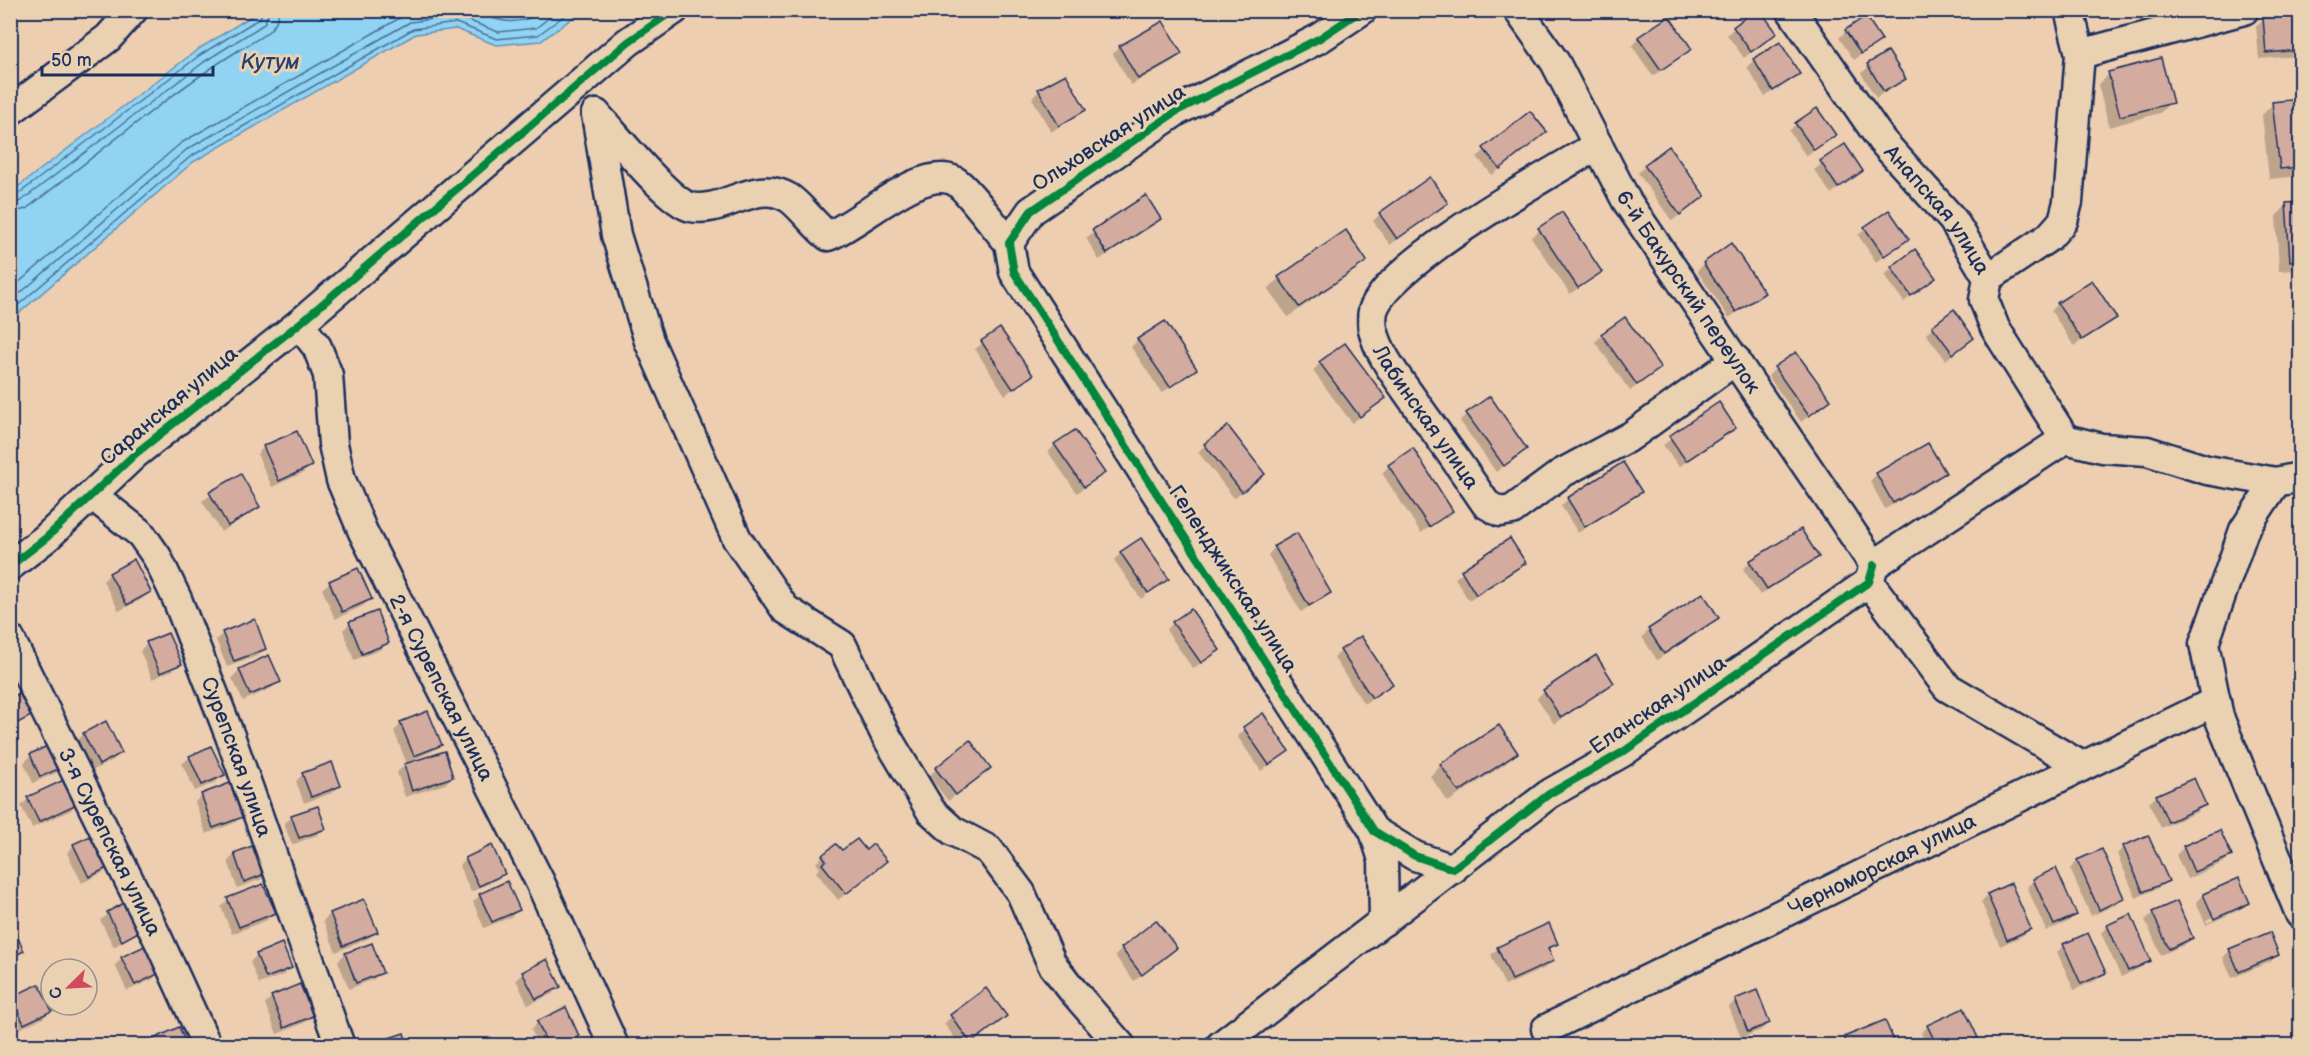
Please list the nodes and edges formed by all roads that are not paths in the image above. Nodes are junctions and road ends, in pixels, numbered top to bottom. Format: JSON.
{"nodes":[{"id":1,"x":133,"y":10,"type":"edge"},
{"id":2,"x":674,"y":10,"type":"edge"},
{"id":3,"x":1362,"y":10,"type":"edge"},
{"id":4,"x":1518,"y":10,"type":"edge"},
{"id":5,"x":1791,"y":10,"type":"edge"},
{"id":6,"x":2069,"y":10,"type":"edge"},
{"id":7,"x":2244,"y":10,"type":"edge"},
{"id":8,"x":2080,"y":54,"type":"junction"},
{"id":9,"x":573,"y":89,"type":"junction"},
{"id":10,"x":10,"y":111,"type":"edge"},
{"id":11,"x":596,"y":114,"type":"junction"},
{"id":12,"x":1598,"y":145,"type":"junction"},
{"id":13,"x":1009,"y":243,"type":"junction"},
{"id":14,"x":1988,"y":278,"type":"junction"},
{"id":15,"x":298,"y":324,"type":"junction"},
{"id":16,"x":1736,"y":360,"type":"junction"},
{"id":17,"x":2065,"y":439,"type":"junction"},
{"id":18,"x":2288,"y":480,"type":"edge"},
{"id":19,"x":92,"y":495,"type":"junction"},
{"id":20,"x":10,"y":566,"type":"edge"},
{"id":21,"x":1871,"y":574,"type":"junction"},
{"id":22,"x":10,"y":639,"type":"edge"},
{"id":23,"x":2216,"y":701,"type":"junction"},
{"id":24,"x":2082,"y":766,"type":"junction"},
{"id":25,"x":1374,"y":831,"type":"junction"},
{"id":26,"x":1454,"y":869,"type":"junction"},
{"id":27,"x":2301,"y":914,"type":"edge"},
{"id":28,"x":1384,"y":921,"type":"junction"},
{"id":29,"x":1546,"y":1029,"type":"dead end"},
{"id":30,"x":207,"y":1046,"type":"edge"},
{"id":31,"x":340,"y":1046,"type":"edge"},
{"id":32,"x":614,"y":1046,"type":"edge"},
{"id":33,"x":1121,"y":1046,"type":"edge"},
{"id":34,"x":1220,"y":1046,"type":"edge"}],
"edges":[{"from":1,"to":10,"type":"street"},
{"from":2,"to":9,"type":"street","name":"Саранская улица"},
{"from":3,"to":13,"type":"street","name":"Ольховская улица"},
{"from":4,"to":12,"type":"street","name":"6-й Бакурский переулок"},
{"from":5,"to":14,"type":"street","name":"Анапская улица"},
{"from":6,"to":8,"type":"street"},
{"from":7,"to":8,"type":"street"},
{"from":8,"to":14,"type":"street"},
{"from":9,"to":11,"type":"street"},
{"from":9,"to":15,"type":"street","name":"Саранская улица"},
{"from":11,"to":13,"type":"street"},
{"from":11,"to":33,"type":"street"},
{"from":12,"to":16,"type":"street","name":"6-й Бакурский переулок"},
{"from":12,"to":16,"type":"street","name":"Лабинская улица"},
{"from":13,"to":25,"type":"street","name":"Геленджикская улица"},
{"from":14,"to":17,"type":"street","name":"Анапская улица"},
{"from":15,"to":19,"type":"street","name":"Саранская улица"},
{"from":15,"to":32,"type":"street","name":"2-я Сурепская улица"},
{"from":16,"to":21,"type":"street","name":"6-й Бакурский переулок"},
{"from":17,"to":18,"type":"street"},
{"from":17,"to":21,"type":"street"},
{"from":18,"to":23,"type":"street"},
{"from":19,"to":20,"type":"street","name":"Саранская улица"},
{"from":19,"to":31,"type":"street","name":"Сурепская улица"},
{"from":21,"to":24,"type":"street","name":"6-й Бакурский переулок"},
{"from":21,"to":26,"type":"street","name":"Еланская улица"},
{"from":22,"to":30,"type":"street","name":"3-я Сурепская улица"},
{"from":23,"to":24,"type":"street","name":"Черноморская улица"},
{"from":23,"to":27,"type":"street"},
{"from":24,"to":29,"type":"street","name":"Черноморская улица"},
{"from":25,"to":26,"type":"street","name":"Геленджикская улица"},
{"from":25,"to":28,"type":"street"},
{"from":26,"to":28,"type":"street","name":"Еланская улица"},
{"from":28,"to":34,"type":"street","name":"Еланская улица"}]}
